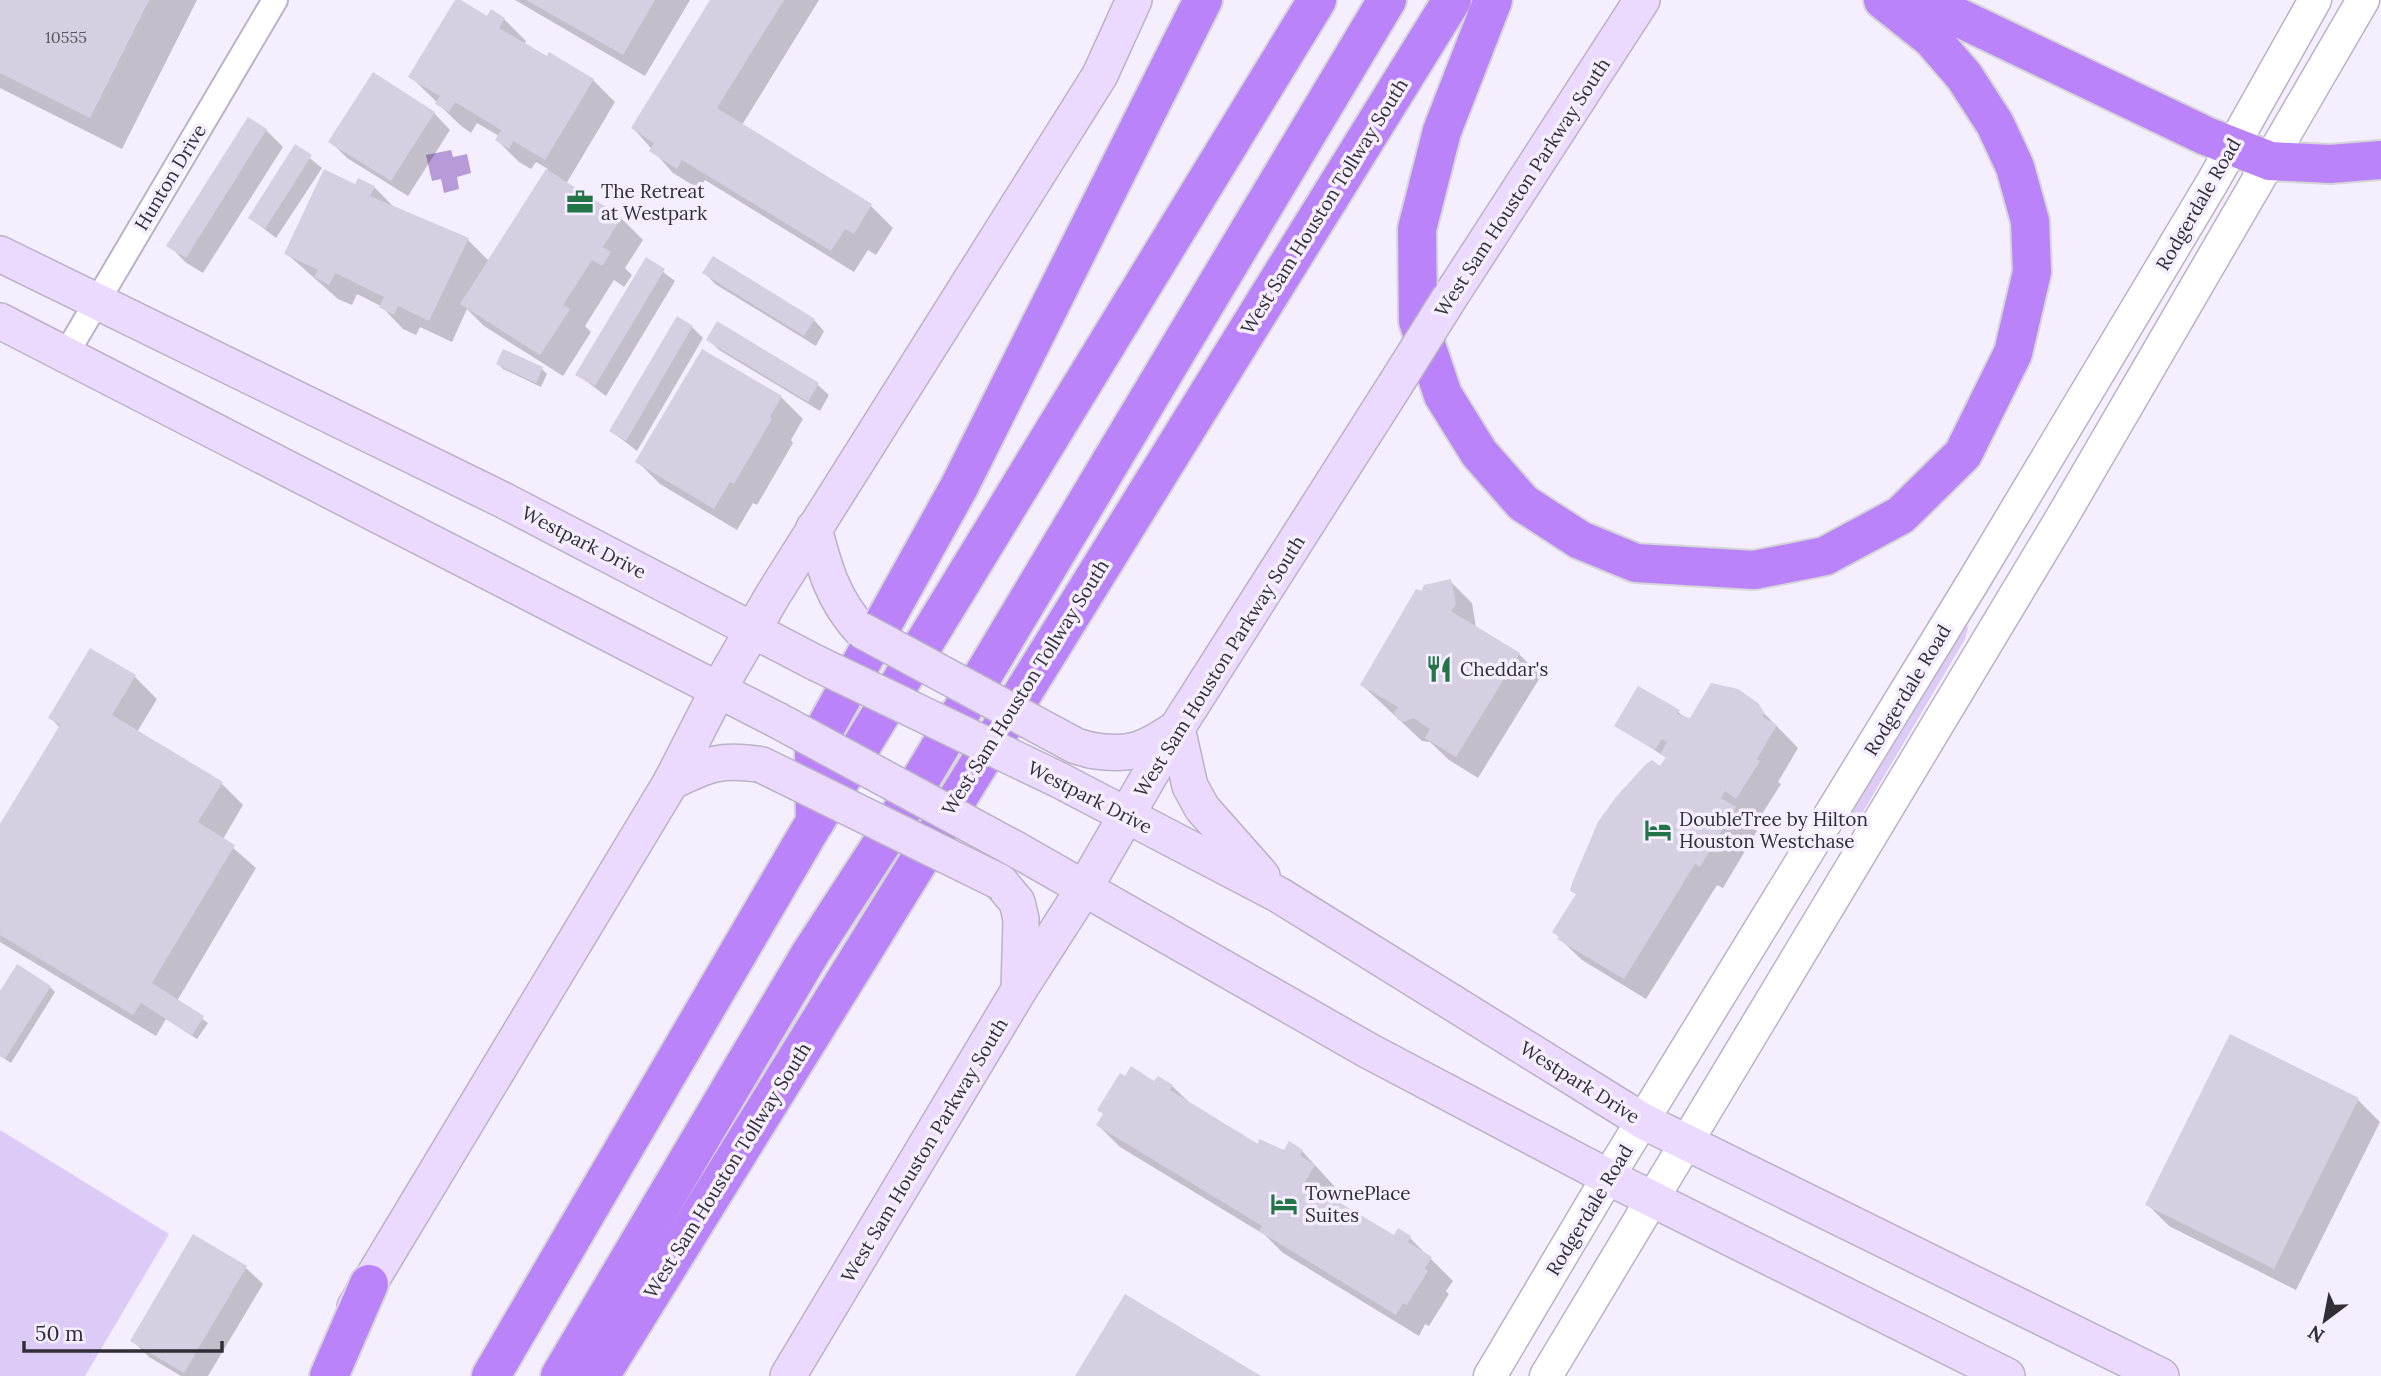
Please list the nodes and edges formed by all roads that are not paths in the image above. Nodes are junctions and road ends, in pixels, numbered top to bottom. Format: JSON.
{"nodes":[{"id":1,"x":275,"y":0,"type":"edge"},
{"id":2,"x":1133,"y":0,"type":"edge"},
{"id":3,"x":1203,"y":0,"type":"edge"},
{"id":4,"x":1317,"y":0,"type":"edge"},
{"id":5,"x":1387,"y":0,"type":"edge"},
{"id":6,"x":1452,"y":0,"type":"edge"},
{"id":7,"x":1493,"y":0,"type":"edge"},
{"id":8,"x":1642,"y":0,"type":"edge"},
{"id":9,"x":1883,"y":0,"type":"edge"},
{"id":10,"x":1922,"y":0,"type":"edge"},
{"id":11,"x":2315,"y":0,"type":"edge"},
{"id":12,"x":2363,"y":0,"type":"edge"},
{"id":13,"x":2231,"y":148,"type":"junction"},
{"id":14,"x":2381,"y":160,"type":"edge"},
{"id":15,"x":2270,"y":161,"type":"junction"},
{"id":16,"x":0,"y":254,"type":"edge"},
{"id":17,"x":97,"y":301,"type":"junction"},
{"id":18,"x":0,"y":321,"type":"edge"},
{"id":19,"x":66,"y":354,"type":"junction"},
{"id":20,"x":2025,"y":495,"type":"junction"},
{"id":21,"x":2061,"y":519,"type":"junction"},
{"id":22,"x":814,"y":528,"type":"junction"},
{"id":23,"x":753,"y":629,"type":"junction"},
{"id":24,"x":718,"y":690,"type":"junction"},
{"id":25,"x":1177,"y":728,"type":"junction"},
{"id":26,"x":671,"y":782,"type":"junction"},
{"id":27,"x":1126,"y":815,"type":"junction"},
{"id":28,"x":815,"y":822,"type":"junction"},
{"id":29,"x":1085,"y":887,"type":"junction"},
{"id":30,"x":1279,"y":895,"type":"junction"},
{"id":31,"x":1019,"y":990,"type":"junction"},
{"id":32,"x":1643,"y":1121,"type":"junction"},
{"id":33,"x":1687,"y":1143,"type":"junction"},
{"id":34,"x":1608,"y":1177,"type":"junction"},
{"id":35,"x":1652,"y":1199,"type":"junction"},
{"id":36,"x":369,"y":1284,"type":"junction"},
{"id":37,"x":313,"y":1376,"type":"edge"},
{"id":38,"x":329,"y":1376,"type":"edge"},
{"id":39,"x":491,"y":1376,"type":"edge"},
{"id":40,"x":560,"y":1376,"type":"edge"},
{"id":41,"x":600,"y":1376,"type":"edge"},
{"id":42,"x":788,"y":1376,"type":"edge"},
{"id":43,"x":1490,"y":1376,"type":"edge"},
{"id":44,"x":1546,"y":1376,"type":"edge"},
{"id":45,"x":2007,"y":1376,"type":"edge"},
{"id":46,"x":2161,"y":1376,"type":"edge"}],
"edges":[{"from":1,"to":17,"type":"street","name":"Hunton Drive"},
{"from":2,"to":22,"type":"main road"},
{"from":3,"to":28,"type":"highway"},
{"from":4,"to":28,"type":"highway"},
{"from":5,"to":40,"type":"highway"},
{"from":6,"to":41,"type":"highway","name":"West Sam Houston Tollway South"},
{"from":7,"to":9,"type":"highway"},
{"from":8,"to":25,"type":"main road","name":"West Sam Houston Parkway South","bridge":true},
{"from":10,"to":13,"type":"highway"},
{"from":11,"to":13,"type":"street","name":"Rodgerdale Road"},
{"from":12,"to":15,"type":"street","name":"Rodgerdale Road"},
{"from":13,"to":15,"type":"highway"},
{"from":13,"to":20,"type":"street","name":"Rodgerdale Road"},
{"from":14,"to":15,"type":"highway"},
{"from":15,"to":21,"type":"street","name":"Rodgerdale Road"},
{"from":16,"to":17,"type":"main road","name":"Westpark Drive"},
{"from":17,"to":19,"type":"street","name":"Hunton Drive"},
{"from":17,"to":23,"type":"main road","name":"Westpark Drive"},
{"from":18,"to":19,"type":"main road"},
{"from":19,"to":24,"type":"main road"},
{"from":20,"to":21,"type":"street"},
{"from":20,"to":32,"type":"street","name":"Rodgerdale Road"},
{"from":21,"to":33,"type":"street","name":"Rodgerdale Road"},
{"from":22,"to":23,"type":"main road"},
{"from":22,"to":25,"type":"main road","bridge":true},
{"from":23,"to":24,"type":"main road"},
{"from":23,"to":27,"type":"main road","name":"Westpark Drive","bridge":true},
{"from":24,"to":26,"type":"main road"},
{"from":24,"to":29,"type":"main road","bridge":true},
{"from":25,"to":27,"type":"main road","name":"West Sam Houston Parkway South"},
{"from":25,"to":30,"type":"main road"},
{"from":26,"to":31,"type":"main road","bridge":true},
{"from":26,"to":36,"type":"main road"},
{"from":27,"to":29,"type":"main road","name":"West Sam Houston Parkway South"},
{"from":27,"to":30,"type":"main road","name":"Westpark Drive"},
{"from":28,"to":39,"type":"highway"},
{"from":29,"to":31,"type":"main road","name":"West Sam Houston Parkway South"},
{"from":29,"to":34,"type":"main road"},
{"from":30,"to":32,"type":"main road","name":"Westpark Drive"},
{"from":31,"to":42,"type":"main road","name":"West Sam Houston Parkway South"},
{"from":32,"to":33,"type":"main road","name":"Westpark Drive"},
{"from":32,"to":34,"type":"street","name":"Rodgerdale Road"},
{"from":33,"to":35,"type":"street","name":"Rodgerdale Road"},
{"from":33,"to":46,"type":"main road","name":"Westpark Drive"},
{"from":34,"to":35,"type":"main road"},
{"from":34,"to":43,"type":"street","name":"Rodgerdale Road"},
{"from":35,"to":44,"type":"street","name":"Rodgerdale Road"},
{"from":35,"to":45,"type":"main road"},
{"from":36,"to":37,"type":"main road"},
{"from":36,"to":38,"type":"highway"}]}
